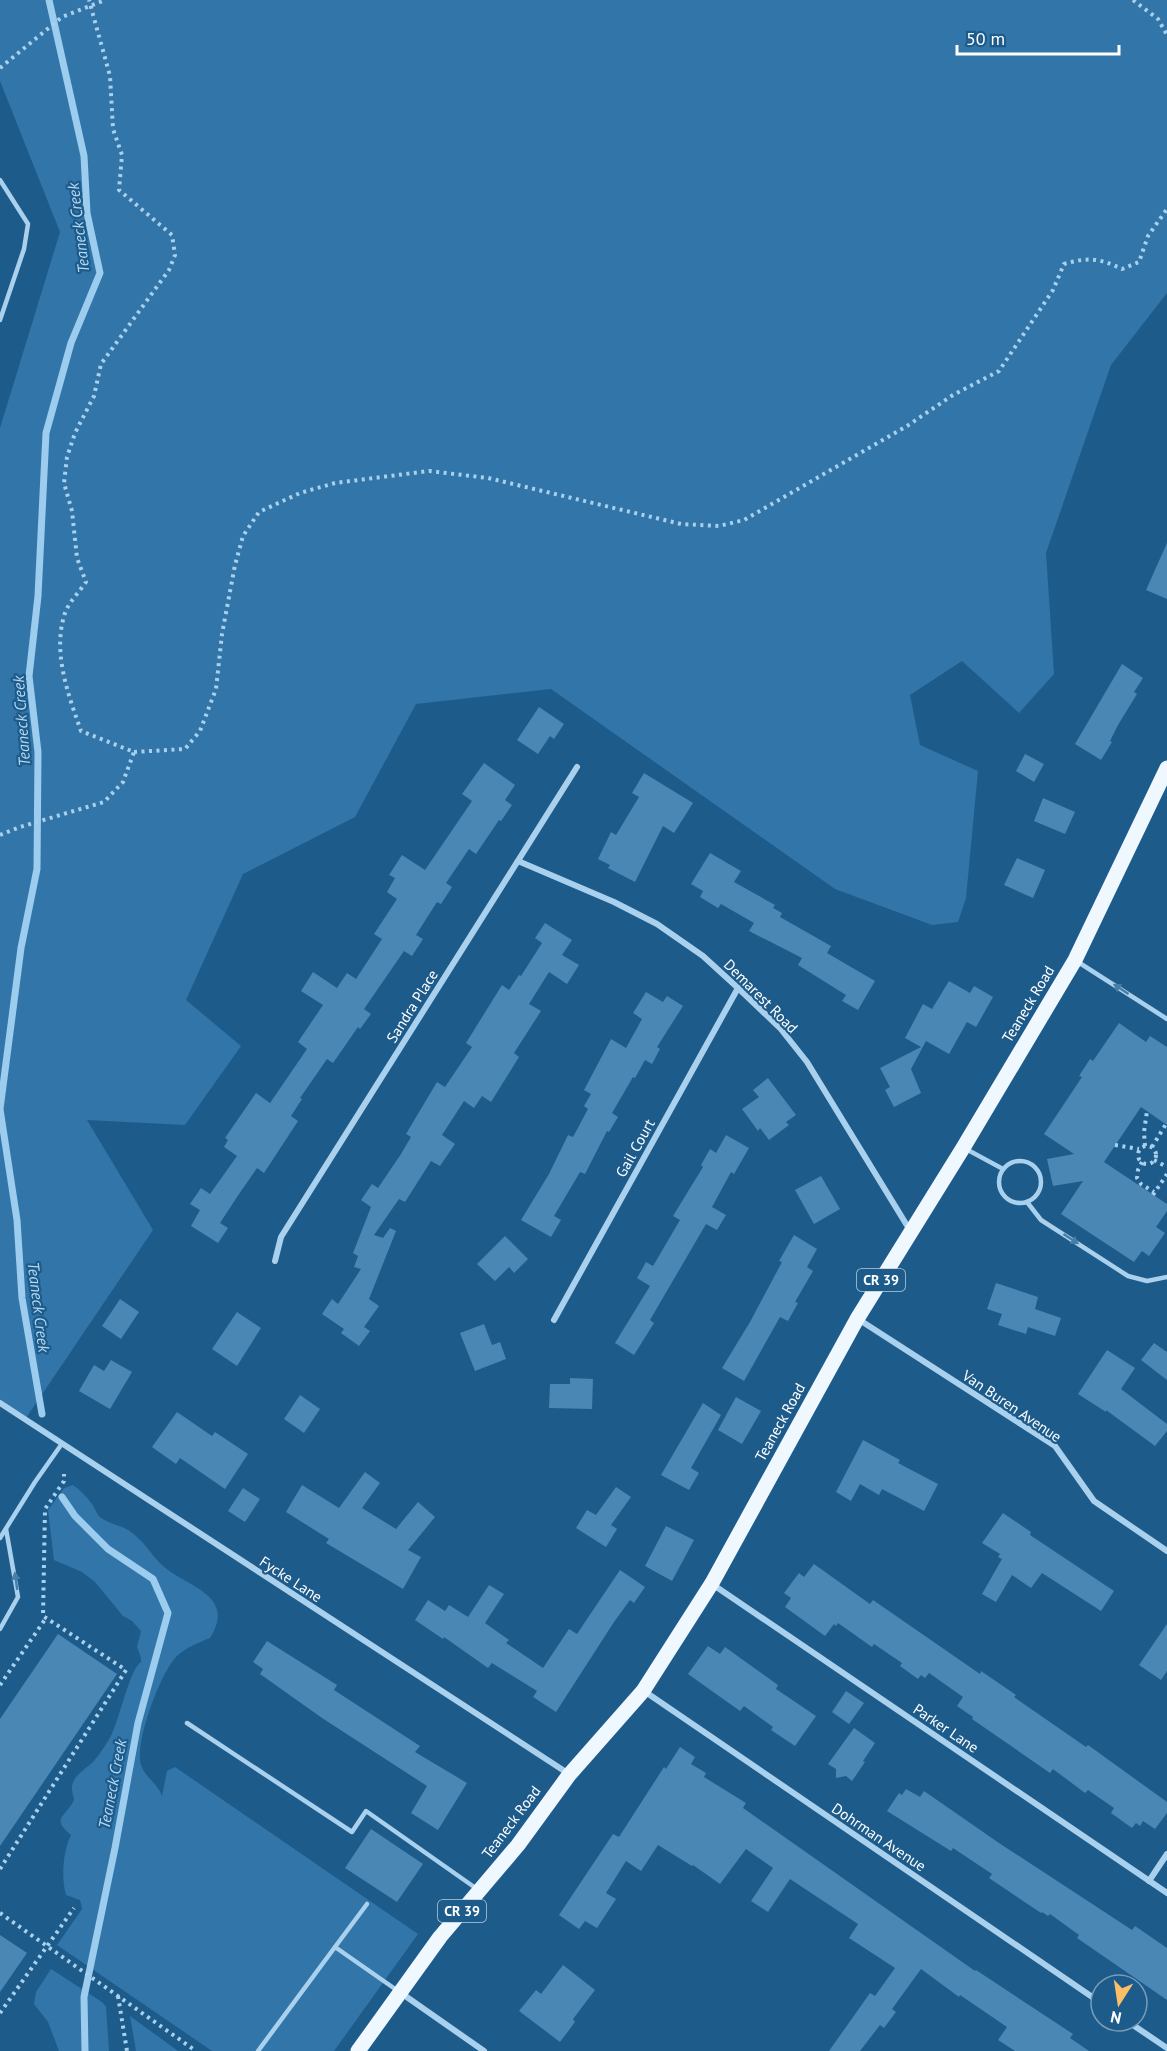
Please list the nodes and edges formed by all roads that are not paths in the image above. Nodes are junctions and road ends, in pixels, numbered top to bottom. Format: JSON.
{"nodes":[{"id":1,"x":0,"y":180,"type":"edge"},
{"id":2,"x":0,"y":320,"type":"edge"},
{"id":3,"x":577,"y":767,"type":"dead end"},
{"id":4,"x":1167,"y":768,"type":"edge"},
{"id":5,"x":518,"y":861,"type":"junction"},
{"id":6,"x":1075,"y":960,"type":"junction"},
{"id":7,"x":738,"y":988,"type":"junction"},
{"id":8,"x":1167,"y":1019,"type":"edge"},
{"id":9,"x":963,"y":1148,"type":"junction"},
{"id":10,"x":1003,"y":1169,"type":"junction"},
{"id":11,"x":1027,"y":1202,"type":"junction"},
{"id":12,"x":911,"y":1232,"type":"junction"},
{"id":13,"x":274,"y":1261,"type":"dead end"},
{"id":14,"x":1167,"y":1278,"type":"edge"},
{"id":15,"x":858,"y":1319,"type":"junction"},
{"id":16,"x":554,"y":1320,"type":"dead end"},
{"id":17,"x":0,"y":1403,"type":"edge"},
{"id":18,"x":61,"y":1445,"type":"junction"},
{"id":19,"x":6,"y":1529,"type":"junction"},
{"id":20,"x":0,"y":1538,"type":"edge"},
{"id":21,"x":1167,"y":1551,"type":"edge"},
{"id":22,"x":712,"y":1583,"type":"junction"},
{"id":23,"x":0,"y":1629,"type":"edge"},
{"id":24,"x":643,"y":1691,"type":"junction"},
{"id":25,"x":187,"y":1723,"type":"dead end"},
{"id":26,"x":569,"y":1775,"type":"junction"},
{"id":27,"x":1167,"y":1854,"type":"edge"},
{"id":28,"x":1149,"y":1881,"type":"junction"},
{"id":29,"x":479,"y":1891,"type":"junction"},
{"id":30,"x":1167,"y":1893,"type":"edge"},
{"id":31,"x":367,"y":1904,"type":"dead end"},
{"id":32,"x":335,"y":1947,"type":"junction"},
{"id":33,"x":400,"y":1993,"type":"junction"},
{"id":34,"x":1089,"y":1995,"type":"edge"},
{"id":35,"x":1145,"y":2033,"type":"edge"},
{"id":36,"x":1167,"y":2048,"type":"edge"},
{"id":37,"x":258,"y":2051,"type":"edge"},
{"id":38,"x":358,"y":2051,"type":"edge"},
{"id":39,"x":484,"y":2051,"type":"edge"}],
"edges":[{"from":1,"to":2,"type":"lane"},
{"from":3,"to":5,"type":"street","name":"Sandra Place"},
{"from":4,"to":6,"type":"main road","name":"Teaneck Road","number":"CR 39"},
{"from":5,"to":7,"type":"street","name":"Demarest Road"},
{"from":5,"to":13,"type":"street","name":"Sandra Place"},
{"from":8,"to":6,"type":"lane","one_way":true},
{"from":6,"to":9,"type":"main road","name":"Teaneck Road","number":"CR 39"},
{"from":7,"to":12,"type":"street","name":"Demarest Road"},
{"from":7,"to":16,"type":"street","name":"Gail Court"},
{"from":9,"to":10,"type":"lane"},
{"from":9,"to":12,"type":"main road","name":"Teaneck Road","number":"CR 39"},
{"from":10,"to":11,"type":"lane"},
{"from":10,"to":11,"type":"lane"},
{"from":11,"to":14,"type":"lane","one_way":true},
{"from":12,"to":15,"type":"main road","name":"Teaneck Road","number":"CR 39"},
{"from":15,"to":21,"type":"street","name":"Van Buren Avenue"},
{"from":15,"to":22,"type":"main road","name":"Teaneck Road","number":"CR 39"},
{"from":17,"to":18,"type":"street","name":"Fycke Lane"},
{"from":18,"to":19,"type":"lane"},
{"from":18,"to":26,"type":"street","name":"Fycke Lane"},
{"from":19,"to":20,"type":"lane"},
{"from":23,"to":19,"type":"lane","one_way":true},
{"from":22,"to":24,"type":"main road","name":"Teaneck Road","number":"CR 39"},
{"from":22,"to":28,"type":"street","name":"Parker Lane"},
{"from":24,"to":26,"type":"main road","name":"Teaneck Road","number":"CR 39"},
{"from":24,"to":34,"type":"street","name":"Dohrman Avenue"},
{"from":25,"to":29,"type":"lane"},
{"from":26,"to":29,"type":"main road","name":"Teaneck Road","number":"CR 39"},
{"from":27,"to":28,"type":"street"},
{"from":28,"to":30,"type":"street","name":"Parker Lane"},
{"from":29,"to":33,"type":"main road","name":"Teaneck Road","number":"CR 39"},
{"from":31,"to":32,"type":"lane"},
{"from":32,"to":33,"type":"lane"},
{"from":32,"to":37,"type":"lane"},
{"from":33,"to":38,"type":"main road","name":"Teaneck Road","number":"CR 39"},
{"from":33,"to":39,"type":"street"},
{"from":35,"to":36,"type":"street"}]}
